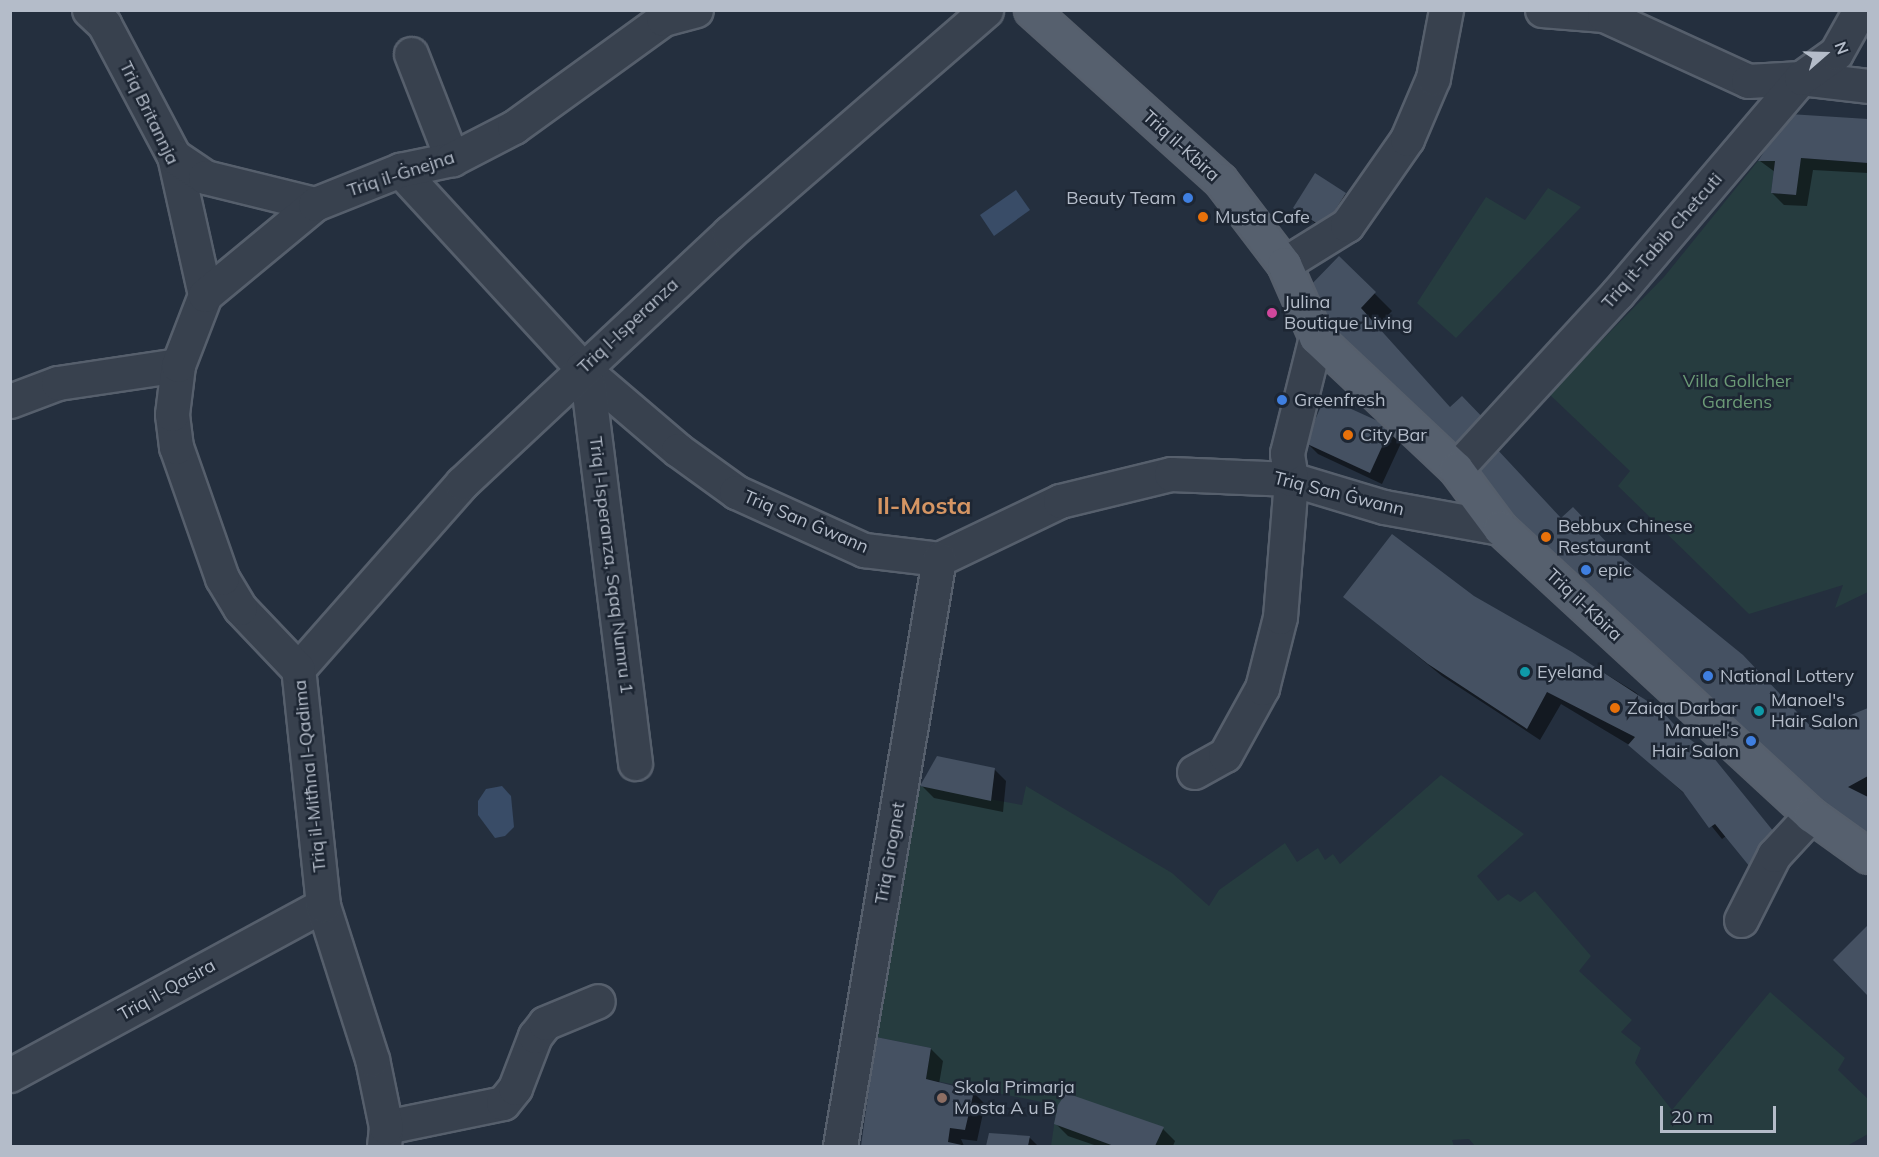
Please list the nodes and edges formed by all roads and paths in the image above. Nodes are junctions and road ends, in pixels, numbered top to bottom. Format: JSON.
{"nodes":[{"id":1,"x":89,"y":10,"type":"edge"},
{"id":2,"x":696,"y":10,"type":"edge"},
{"id":3,"x":986,"y":10,"type":"edge"},
{"id":4,"x":1031,"y":10,"type":"edge"},
{"id":5,"x":1446,"y":10,"type":"edge"},
{"id":6,"x":1542,"y":10,"type":"edge"},
{"id":7,"x":1860,"y":10,"type":"edge"},
{"id":8,"x":411,"y":54,"type":"dead end"},
{"id":9,"x":1801,"y":78,"type":"junction"},
{"id":10,"x":1869,"y":86,"type":"edge"},
{"id":11,"x":174,"y":156,"type":"junction"},
{"id":12,"x":452,"y":159,"type":"junction"},
{"id":13,"x":400,"y":170,"type":"junction"},
{"id":14,"x":315,"y":204,"type":"junction"},
{"id":15,"x":1284,"y":264,"type":"junction"},
{"id":16,"x":205,"y":295,"type":"junction"},
{"id":17,"x":1317,"y":337,"type":"junction"},
{"id":18,"x":178,"y":365,"type":"junction"},
{"id":19,"x":582,"y":368,"type":"junction"},
{"id":20,"x":10,"y":401,"type":"edge"},
{"id":21,"x":1456,"y":469,"type":"junction"},
{"id":22,"x":1291,"y":479,"type":"junction"},
{"id":23,"x":1500,"y":528,"type":"junction"},
{"id":24,"x":939,"y":560,"type":"junction"},
{"id":25,"x":298,"y":669,"type":"junction"},
{"id":26,"x":635,"y":763,"type":"dead end"},
{"id":27,"x":1194,"y":772,"type":"dead end"},
{"id":28,"x":1811,"y":815,"type":"junction"},
{"id":29,"x":1869,"y":856,"type":"edge"},
{"id":30,"x":323,"y":905,"type":"junction"},
{"id":31,"x":1741,"y":920,"type":"dead end"},
{"id":32,"x":598,"y":1001,"type":"dead end"},
{"id":33,"x":10,"y":1075,"type":"edge"},
{"id":34,"x":385,"y":1137,"type":"edge"},
{"id":35,"x":840,"y":1146,"type":"edge"}],
"edges":[{"from":1,"to":11,"type":"street","name":"Triq Britannja"},
{"from":2,"to":12,"type":"street","name":"Triq il-Ġnejna"},
{"from":3,"to":19,"type":"street","name":"Triq l-Isperanza"},
{"from":4,"to":15,"type":"main road","name":"Triq il-Kbira"},
{"from":5,"to":15,"type":"street"},
{"from":6,"to":9,"type":"street"},
{"from":7,"to":9,"type":"street","name":"Triq it-Tabib Chetcuti"},
{"from":8,"to":12,"type":"street"},
{"from":9,"to":10,"type":"street"},
{"from":9,"to":21,"type":"street","name":"Triq it-Tabib Chetcuti"},
{"from":11,"to":14,"type":"street"},
{"from":11,"to":16,"type":"street","name":"Triq Britannja"},
{"from":12,"to":13,"type":"street","name":"Triq il-Ġnejna"},
{"from":13,"to":14,"type":"street","name":"Triq il-Ġnejna"},
{"from":13,"to":19,"type":"street","name":"Triq San Ġwann"},
{"from":14,"to":16,"type":"street","name":"Triq il-Ġnejna"},
{"from":15,"to":17,"type":"main road","name":"Triq il-Kbira"},
{"from":16,"to":18,"type":"street","name":"Triq il-Mitħna l-Qadima"},
{"from":17,"to":21,"type":"main road","name":"Triq il-Kbira"},
{"from":17,"to":22,"type":"street"},
{"from":18,"to":20,"type":"street"},
{"from":18,"to":25,"type":"street","name":"Triq il-Mitħna l-Qadima"},
{"from":19,"to":24,"type":"street","name":"Triq San Ġwann"},
{"from":19,"to":25,"type":"street","name":"Triq l-Isperanza"},
{"from":19,"to":26,"type":"street","name":"Triq l-Isperanza, Sqaq Numru 1"},
{"from":21,"to":23,"type":"main road","name":"Triq il-Kbira"},
{"from":22,"to":23,"type":"street","name":"Triq San Ġwann"},
{"from":22,"to":24,"type":"street","name":"Triq San Ġwann"},
{"from":22,"to":27,"type":"street"},
{"from":23,"to":28,"type":"main road","name":"Triq il-Kbira"},
{"from":24,"to":35,"type":"street","name":"Triq Grognet"},
{"from":25,"to":30,"type":"street","name":"Triq il-Mitħna l-Qadima"},
{"from":28,"to":29,"type":"main road","name":"Triq il-Kbira"},
{"from":28,"to":31,"type":"street"},
{"from":30,"to":33,"type":"street","name":"Triq il-Qasira"},
{"from":30,"to":34,"type":"street","name":"Triq il-Mitħna l-Qadima"},
{"from":32,"to":34,"type":"street"}]}
